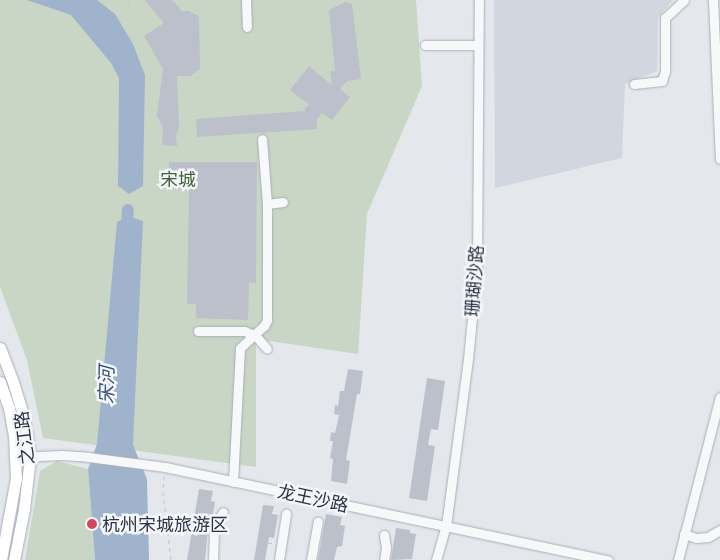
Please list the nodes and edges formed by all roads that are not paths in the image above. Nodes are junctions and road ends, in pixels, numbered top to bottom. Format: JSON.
{"nodes":[{"id":1,"x":246,"y":0,"type":"edge"},
{"id":2,"x":479,"y":0,"type":"edge"},
{"id":3,"x":684,"y":0,"type":"edge"},
{"id":4,"x":713,"y":0,"type":"edge"},
{"id":5,"x":247,"y":27,"type":"dead end"},
{"id":6,"x":478,"y":44,"type":"junction"},
{"id":7,"x":425,"y":45,"type":"dead end"},
{"id":8,"x":634,"y":84,"type":"dead end"},
{"id":9,"x":262,"y":139,"type":"dead end"},
{"id":10,"x":720,"y":159,"type":"edge"},
{"id":11,"x":283,"y":202,"type":"dead end"},
{"id":12,"x":267,"y":204,"type":"junction"},
{"id":13,"x":198,"y":331,"type":"dead end"},
{"id":14,"x":255,"y":335,"type":"junction"},
{"id":15,"x":0,"y":348,"type":"edge"},
{"id":16,"x":267,"y":349,"type":"dead end"},
{"id":17,"x":1,"y":388,"type":"edge"},
{"id":18,"x":720,"y":398,"type":"edge"},
{"id":19,"x":30,"y":456,"type":"junction"},
{"id":20,"x":16,"y":458,"type":"junction"},
{"id":21,"x":233,"y":482,"type":"junction"},
{"id":22,"x":223,"y":512,"type":"dead end"},
{"id":23,"x":286,"y":514,"type":"dead end"},
{"id":24,"x":318,"y":522,"type":"dead end"},
{"id":25,"x":446,"y":526,"type":"junction"},
{"id":26,"x":720,"y":530,"type":"edge"},
{"id":27,"x":684,"y":534,"type":"junction"},
{"id":28,"x":384,"y":536,"type":"dead end"},
{"id":29,"x":1,"y":560,"type":"edge"},
{"id":30,"x":14,"y":560,"type":"edge"},
{"id":31,"x":213,"y":560,"type":"edge"},
{"id":32,"x":279,"y":560,"type":"edge"},
{"id":33,"x":311,"y":560,"type":"edge"},
{"id":34,"x":384,"y":560,"type":"edge"},
{"id":35,"x":436,"y":560,"type":"edge"},
{"id":36,"x":608,"y":560,"type":"edge"},
{"id":37,"x":678,"y":560,"type":"edge"}],
"edges":[{"from":1,"to":5,"type":"street"},
{"from":2,"to":6,"type":"street","name":"珊瑚沙路"},
{"from":3,"to":8,"type":"street"},
{"from":4,"to":10,"type":"street"},
{"from":6,"to":7,"type":"street"},
{"from":6,"to":25,"type":"street","name":"珊瑚沙路"},
{"from":9,"to":12,"type":"street"},
{"from":11,"to":12,"type":"street"},
{"from":12,"to":14,"type":"street"},
{"from":13,"to":14,"type":"street"},
{"from":14,"to":16,"type":"street"},
{"from":14,"to":21,"type":"street"},
{"from":15,"to":19,"type":"main road","name":"之江路"},
{"from":17,"to":20,"type":"main road","name":"之江路"},
{"from":18,"to":27,"type":"street"},
{"from":19,"to":20,"type":"street","name":"龙王沙路"},
{"from":19,"to":21,"type":"street","name":"龙王沙路"},
{"from":19,"to":30,"type":"main road","name":"之江路"},
{"from":20,"to":29,"type":"main road","name":"之江路"},
{"from":21,"to":25,"type":"street","name":"龙王沙路"},
{"from":22,"to":31,"type":"street"},
{"from":23,"to":32,"type":"street"},
{"from":24,"to":33,"type":"street"},
{"from":25,"to":35,"type":"street","name":"珊瑚沙路"},
{"from":25,"to":36,"type":"street","name":"龙王沙路"},
{"from":26,"to":27,"type":"street"},
{"from":27,"to":37,"type":"street"},
{"from":28,"to":34,"type":"street"}]}
